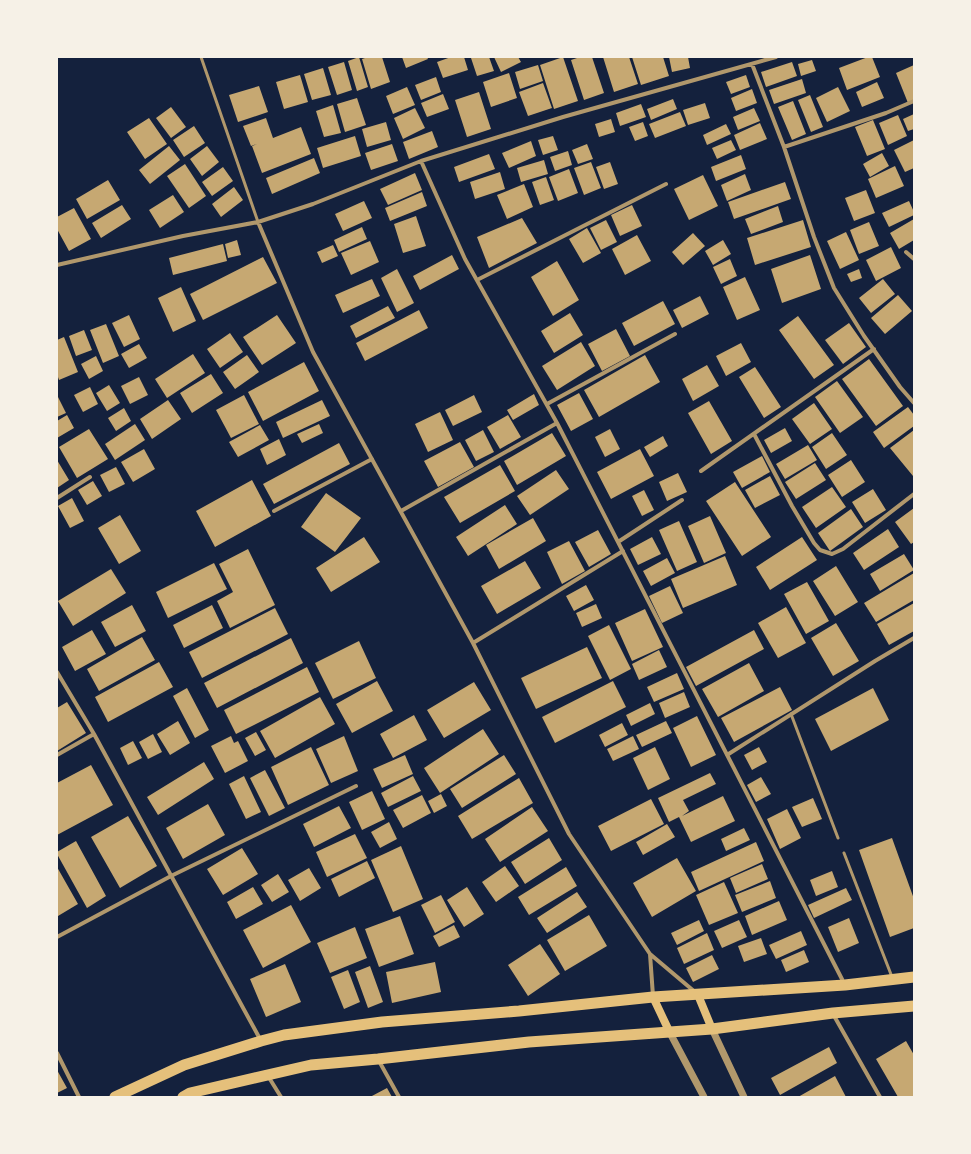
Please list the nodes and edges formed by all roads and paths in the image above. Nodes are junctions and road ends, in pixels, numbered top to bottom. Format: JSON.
{"nodes":[{"id":1,"x":201,"y":57,"type":"edge"},
{"id":2,"x":776,"y":57,"type":"edge"},
{"id":3,"x":752,"y":64,"type":"junction"},
{"id":4,"x":914,"y":101,"type":"edge"},
{"id":5,"x":784,"y":147,"type":"junction"},
{"id":6,"x":421,"y":161,"type":"junction"},
{"id":7,"x":666,"y":184,"type":"dead end"},
{"id":8,"x":258,"y":222,"type":"junction"},
{"id":9,"x":906,"y":252,"type":"dead end"},
{"id":10,"x":914,"y":259,"type":"edge"},
{"id":11,"x":57,"y":265,"type":"edge"},
{"id":12,"x":477,"y":280,"type":"junction"},
{"id":13,"x":675,"y":334,"type":"dead end"},
{"id":14,"x":874,"y":349,"type":"junction"},
{"id":15,"x":914,"y":403,"type":"edge"},
{"id":16,"x":547,"y":404,"type":"junction"},
{"id":17,"x":557,"y":423,"type":"junction"},
{"id":18,"x":754,"y":434,"type":"junction"},
{"id":19,"x":372,"y":459,"type":"junction"},
{"id":20,"x":701,"y":471,"type":"dead end"},
{"id":21,"x":90,"y":477,"type":"dead end"},
{"id":22,"x":914,"y":494,"type":"edge"},
{"id":23,"x":57,"y":498,"type":"edge"},
{"id":24,"x":682,"y":500,"type":"dead end"},
{"id":25,"x":274,"y":511,"type":"dead end"},
{"id":26,"x":401,"y":511,"type":"junction"},
{"id":27,"x":618,"y":542,"type":"junction"},
{"id":28,"x":623,"y":551,"type":"junction"},
{"id":29,"x":914,"y":638,"type":"edge"},
{"id":30,"x":473,"y":643,"type":"junction"},
{"id":31,"x":57,"y":672,"type":"edge"},
{"id":32,"x":792,"y":714,"type":"junction"},
{"id":33,"x":94,"y":734,"type":"junction"},
{"id":34,"x":57,"y":755,"type":"edge"},
{"id":35,"x":727,"y":755,"type":"junction"},
{"id":36,"x":356,"y":786,"type":"dead end"},
{"id":37,"x":838,"y":838,"type":"dead end"},
{"id":38,"x":844,"y":853,"type":"dead end"},
{"id":39,"x":171,"y":876,"type":"junction"},
{"id":40,"x":57,"y":937,"type":"edge"},
{"id":41,"x":650,"y":954,"type":"junction"},
{"id":42,"x":914,"y":977,"type":"edge"},
{"id":43,"x":892,"y":979,"type":"junction"},
{"id":44,"x":845,"y":985,"type":"junction"},
{"id":45,"x":698,"y":995,"type":"junction"},
{"id":46,"x":653,"y":997,"type":"junction"},
{"id":47,"x":914,"y":1006,"type":"edge"},
{"id":48,"x":833,"y":1013,"type":"junction"},
{"id":49,"x":712,"y":1029,"type":"junction"},
{"id":50,"x":670,"y":1033,"type":"junction"},
{"id":51,"x":261,"y":1041,"type":"junction"},
{"id":52,"x":57,"y":1053,"type":"edge"},
{"id":53,"x":378,"y":1059,"type":"junction"},
{"id":54,"x":268,"y":1076,"type":"junction"},
{"id":55,"x":79,"y":1097,"type":"edge"},
{"id":56,"x":115,"y":1097,"type":"edge"},
{"id":57,"x":183,"y":1097,"type":"edge"},
{"id":58,"x":281,"y":1097,"type":"edge"},
{"id":59,"x":399,"y":1097,"type":"edge"},
{"id":60,"x":704,"y":1097,"type":"edge"},
{"id":61,"x":744,"y":1097,"type":"edge"},
{"id":62,"x":880,"y":1097,"type":"edge"}],
"edges":[{"from":1,"to":8,"type":"lane"},
{"from":2,"to":3,"type":"street"},
{"from":3,"to":5,"type":"street"},
{"from":3,"to":6,"type":"street"},
{"from":4,"to":5,"type":"street"},
{"from":5,"to":14,"type":"street"},
{"from":6,"to":8,"type":"street"},
{"from":6,"to":12,"type":"street"},
{"from":7,"to":12,"type":"street"},
{"from":8,"to":11,"type":"street"},
{"from":8,"to":19,"type":"street"},
{"from":9,"to":10,"type":"street"},
{"from":12,"to":16,"type":"street"},
{"from":13,"to":16,"type":"street"},
{"from":14,"to":15,"type":"street"},
{"from":14,"to":18,"type":"street"},
{"from":16,"to":17,"type":"street"},
{"from":17,"to":26,"type":"street"},
{"from":17,"to":27,"type":"street"},
{"from":18,"to":20,"type":"street"},
{"from":18,"to":22,"type":"street"},
{"from":19,"to":25,"type":"street"},
{"from":19,"to":26,"type":"street"},
{"from":21,"to":23,"type":"street"},
{"from":24,"to":27,"type":"street"},
{"from":26,"to":30,"type":"street"},
{"from":27,"to":28,"type":"street"},
{"from":28,"to":30,"type":"street"},
{"from":28,"to":35,"type":"street"},
{"from":29,"to":32,"type":"street"},
{"from":30,"to":41,"type":"street"},
{"from":31,"to":33,"type":"street"},
{"from":32,"to":35,"type":"street"},
{"from":32,"to":37,"type":"lane"},
{"from":33,"to":34,"type":"street"},
{"from":33,"to":39,"type":"street"},
{"from":35,"to":44,"type":"street"},
{"from":36,"to":39,"type":"street"},
{"from":38,"to":43,"type":"lane"},
{"from":39,"to":40,"type":"street"},
{"from":39,"to":51,"type":"street"},
{"from":41,"to":45,"type":"street"},
{"from":41,"to":46,"type":"street"},
{"from":42,"to":43,"type":"highway"},
{"from":43,"to":44,"type":"highway"},
{"from":44,"to":45,"type":"highway"},
{"from":45,"to":46,"type":"highway"},
{"from":45,"to":49,"type":"main road"},
{"from":46,"to":50,"type":"main road"},
{"from":46,"to":51,"type":"highway"},
{"from":47,"to":48,"type":"highway"},
{"from":48,"to":49,"type":"highway"},
{"from":48,"to":62,"type":"street"},
{"from":49,"to":50,"type":"highway"},
{"from":49,"to":61,"type":"street"},
{"from":50,"to":53,"type":"highway"},
{"from":50,"to":60,"type":"street"},
{"from":51,"to":56,"type":"highway"},
{"from":52,"to":55,"type":"street"},
{"from":53,"to":54,"type":"highway"},
{"from":53,"to":59,"type":"street"},
{"from":54,"to":57,"type":"highway"},
{"from":54,"to":58,"type":"street"}]}
